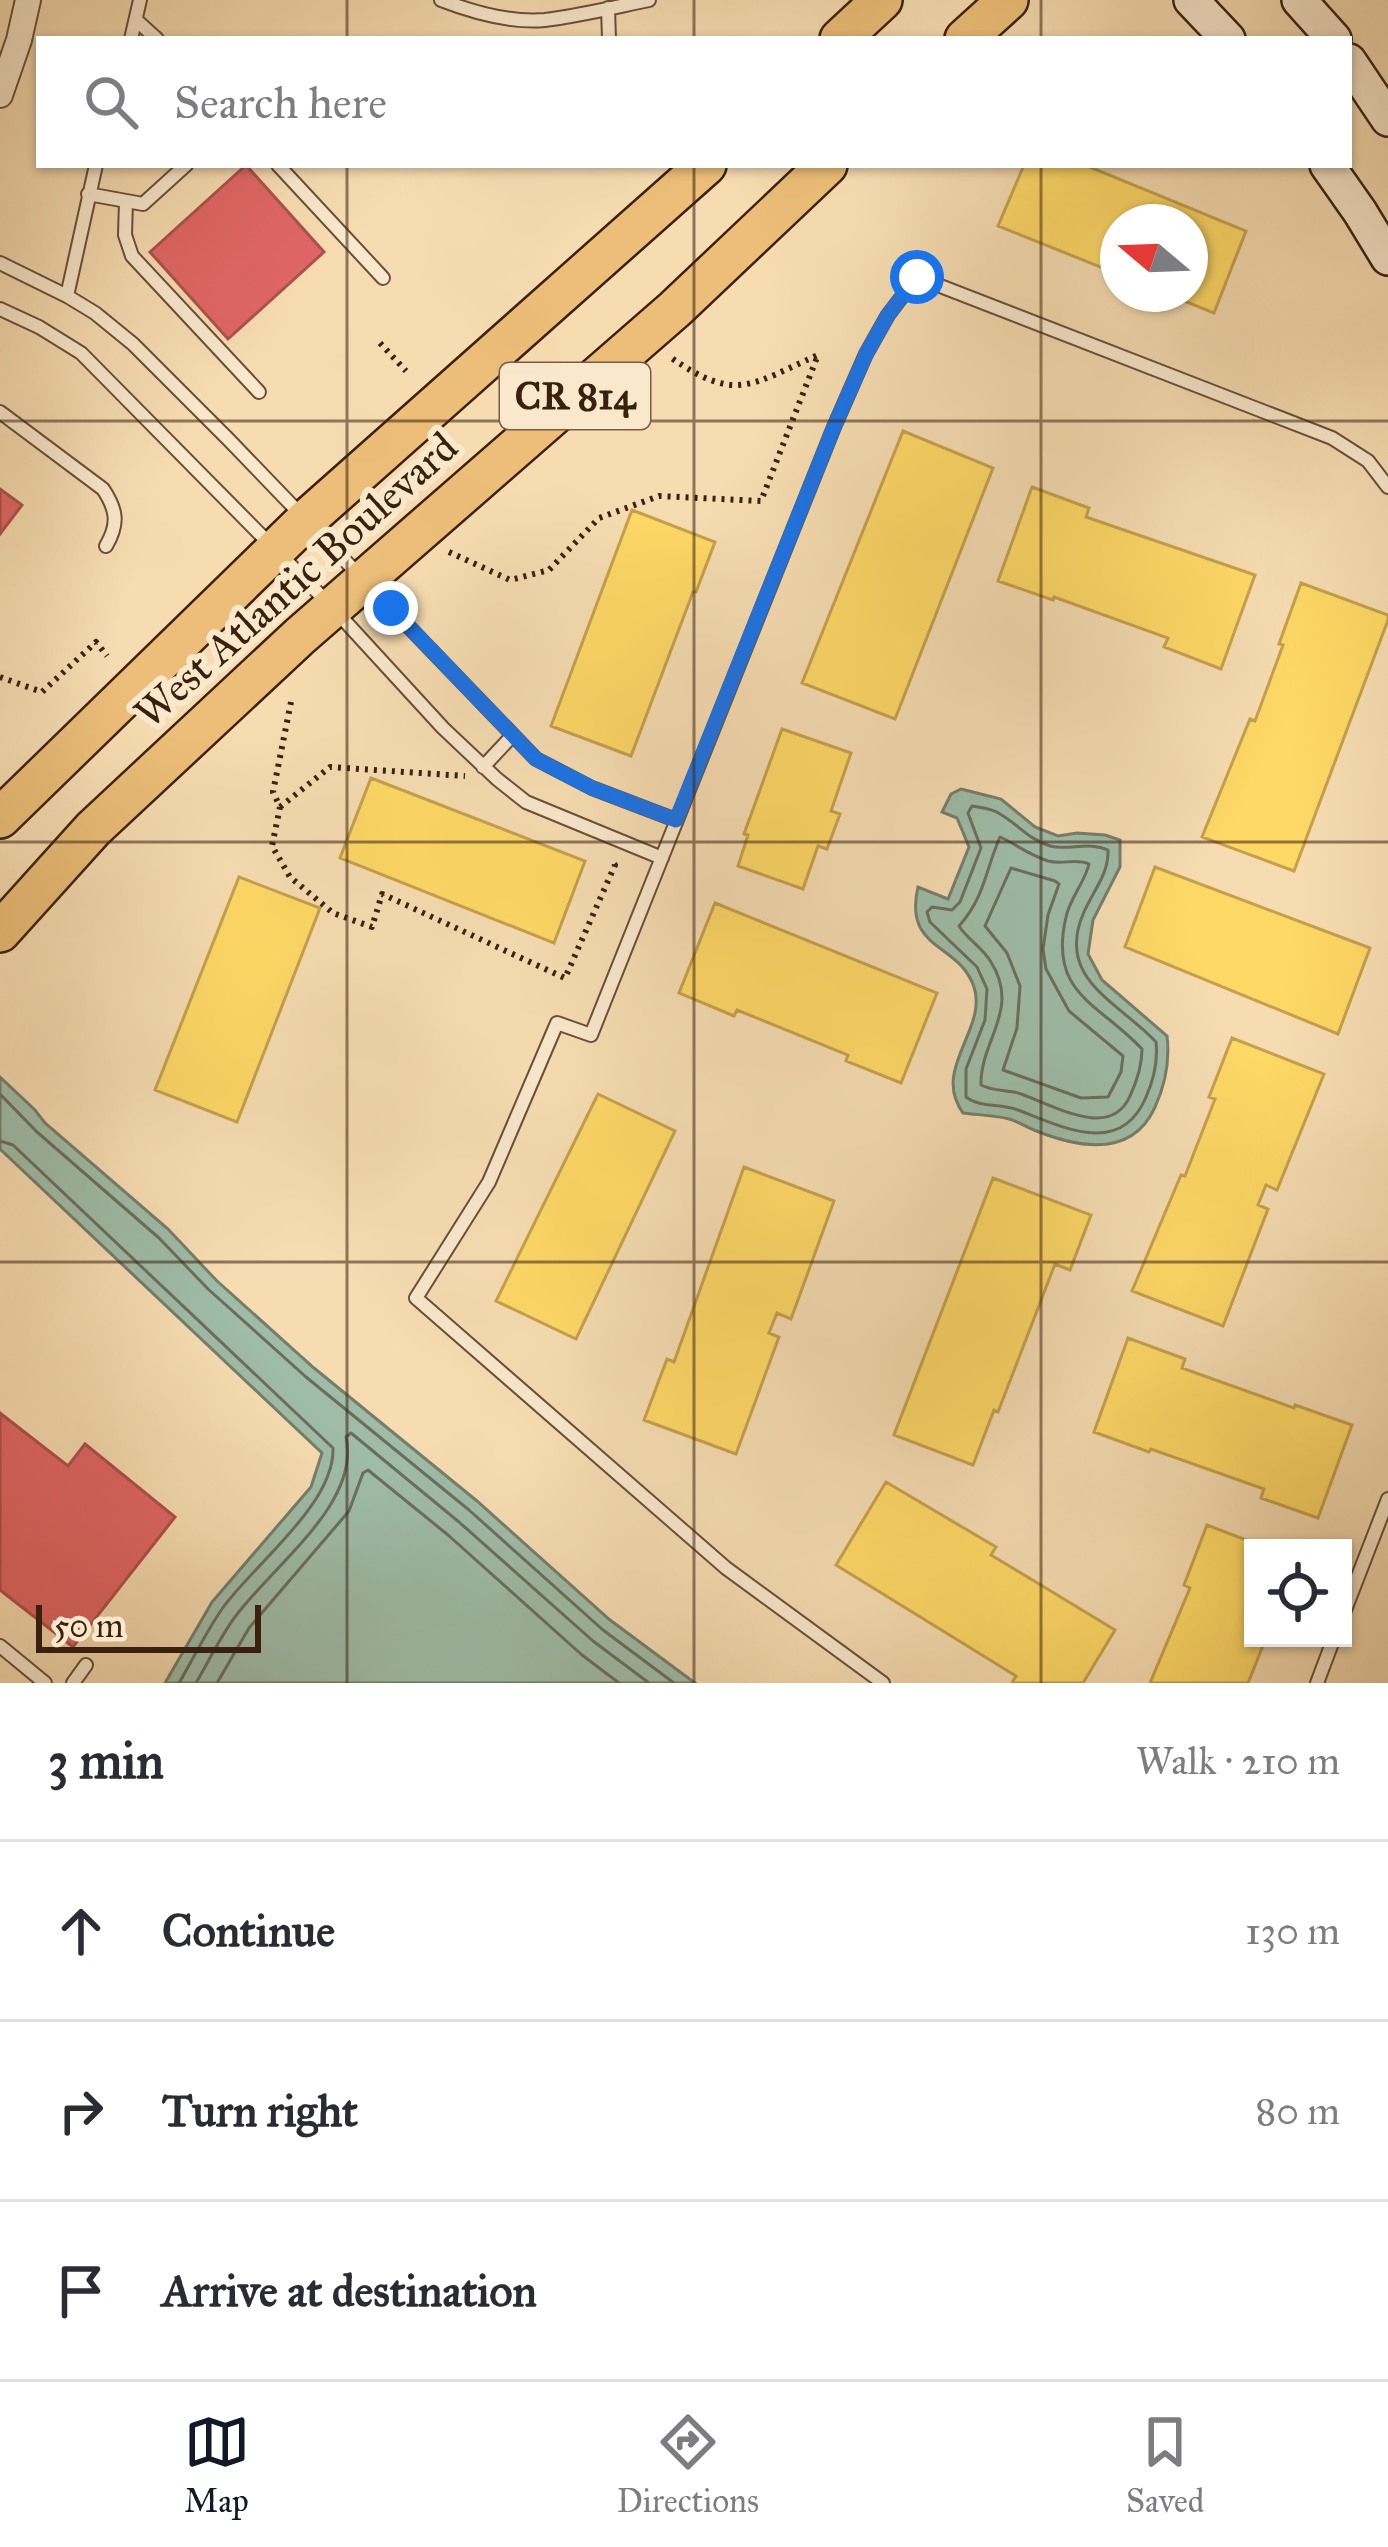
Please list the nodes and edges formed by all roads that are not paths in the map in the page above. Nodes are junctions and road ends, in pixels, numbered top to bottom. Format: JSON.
{"nodes":[{"id":1,"x":28,"y":0,"type":"edge"},
{"id":2,"x":140,"y":0,"type":"edge"},
{"id":3,"x":441,"y":0,"type":"edge"},
{"id":4,"x":649,"y":0,"type":"edge"},
{"id":5,"x":882,"y":0,"type":"edge"},
{"id":6,"x":1008,"y":0,"type":"edge"},
{"id":7,"x":1191,"y":0,"type":"edge"},
{"id":8,"x":1299,"y":0,"type":"edge"},
{"id":9,"x":608,"y":8,"type":"junction"},
{"id":10,"x":136,"y":20,"type":"junction"},
{"id":11,"x":132,"y":36,"type":"edge"},
{"id":12,"x":154,"y":36,"type":"edge"},
{"id":13,"x":609,"y":36,"type":"edge"},
{"id":14,"x":844,"y":36,"type":"edge"},
{"id":15,"x":968,"y":36,"type":"edge"},
{"id":16,"x":1225,"y":36,"type":"edge"},
{"id":17,"x":1332,"y":36,"type":"edge"},
{"id":18,"x":1352,"y":65,"type":"edge"},
{"id":19,"x":0,"y":95,"type":"edge"},
{"id":20,"x":1388,"y":119,"type":"edge"},
{"id":21,"x":95,"y":168,"type":"edge"},
{"id":22,"x":183,"y":168,"type":"edge"},
{"id":23,"x":281,"y":168,"type":"edge"},
{"id":24,"x":824,"y":168,"type":"edge"},
{"id":25,"x":1329,"y":168,"type":"edge"},
{"id":26,"x":692,"y":170,"type":"edge"},
{"id":27,"x":88,"y":194,"type":"junction"},
{"id":28,"x":126,"y":201,"type":"junction"},
{"id":29,"x":1388,"y":258,"type":"edge"},
{"id":30,"x":0,"y":263,"type":"edge"},
{"id":31,"x":383,"y":278,"type":"dead end"},
{"id":32,"x":67,"y":296,"type":"junction"},
{"id":33,"x":0,"y":309,"type":"edge"},
{"id":34,"x":259,"y":392,"type":"dead end"},
{"id":35,"x":0,"y":412,"type":"edge"},
{"id":36,"x":1388,"y":488,"type":"edge"},
{"id":37,"x":306,"y":520,"type":"junction"},
{"id":38,"x":106,"y":546,"type":"dead end"},
{"id":39,"x":275,"y":549,"type":"junction"},
{"id":40,"x":364,"y":580,"type":"junction"},
{"id":41,"x":332,"y":608,"type":"junction"},
{"id":42,"x":512,"y":736,"type":"junction"},
{"id":43,"x":484,"y":766,"type":"junction"},
{"id":44,"x":0,"y":818,"type":"edge"},
{"id":45,"x":676,"y":820,"type":"junction"},
{"id":46,"x":662,"y":858,"type":"junction"},
{"id":47,"x":0,"y":932,"type":"edge"},
{"id":48,"x":1388,"y":1499,"type":"edge"},
{"id":49,"x":1352,"y":1592,"type":"edge"},
{"id":50,"x":0,"y":1646,"type":"edge"},
{"id":51,"x":1331,"y":1647,"type":"edge"},
{"id":52,"x":86,"y":1665,"type":"dead end"},
{"id":53,"x":46,"y":1683,"type":"edge"},
{"id":54,"x":73,"y":1683,"type":"edge"},
{"id":55,"x":883,"y":1683,"type":"edge"},
{"id":56,"x":1317,"y":1683,"type":"edge"}],
"edges":[{"from":1,"to":19,"type":"street"},
{"from":2,"to":10,"type":"lane"},
{"from":3,"to":9,"type":"lane"},
{"from":4,"to":9,"type":"lane"},
{"from":5,"to":14,"type":"main road"},
{"from":6,"to":15,"type":"main road"},
{"from":7,"to":16,"type":"street"},
{"from":8,"to":17,"type":"street"},
{"from":9,"to":13,"type":"lane"},
{"from":10,"to":11,"type":"lane"},
{"from":10,"to":12,"type":"lane"},
{"from":18,"to":20,"type":"street"},
{"from":21,"to":27,"type":"lane"},
{"from":22,"to":28,"type":"lane"},
{"from":23,"to":31,"type":"lane"},
{"from":24,"to":40,"type":"main road","name":"West Atlantic Boulevard","number":"CR 814"},
{"from":25,"to":29,"type":"street"},
{"from":26,"to":37,"type":"main road","name":"West Atlantic Boulevard","number":"CR 814"},
{"from":27,"to":28,"type":"lane"},
{"from":27,"to":32,"type":"lane"},
{"from":28,"to":34,"type":"lane"},
{"from":30,"to":32,"type":"lane"},
{"from":32,"to":37,"type":"lane"},
{"from":33,"to":39,"type":"lane"},
{"from":35,"to":38,"type":"lane"},
{"from":36,"to":45,"type":"lane"},
{"from":37,"to":39,"type":"main road","name":"West Atlantic Boulevard","number":"CR 814"},
{"from":37,"to":40,"type":"lane"},
{"from":39,"to":41,"type":"lane"},
{"from":39,"to":44,"type":"main road","name":"West Atlantic Boulevard","number":"CR 814"},
{"from":40,"to":41,"type":"main road","name":"West Atlantic Boulevard","number":"CR 814"},
{"from":40,"to":42,"type":"lane"},
{"from":41,"to":43,"type":"lane"},
{"from":41,"to":47,"type":"main road","name":"West Atlantic Boulevard","number":"CR 814"},
{"from":42,"to":43,"type":"lane"},
{"from":42,"to":45,"type":"lane"},
{"from":43,"to":46,"type":"lane"},
{"from":45,"to":46,"type":"lane"},
{"from":46,"to":55,"type":"lane"},
{"from":48,"to":49,"type":"lane"},
{"from":50,"to":53,"type":"lane"},
{"from":51,"to":56,"type":"lane"},
{"from":52,"to":54,"type":"lane"}]}
